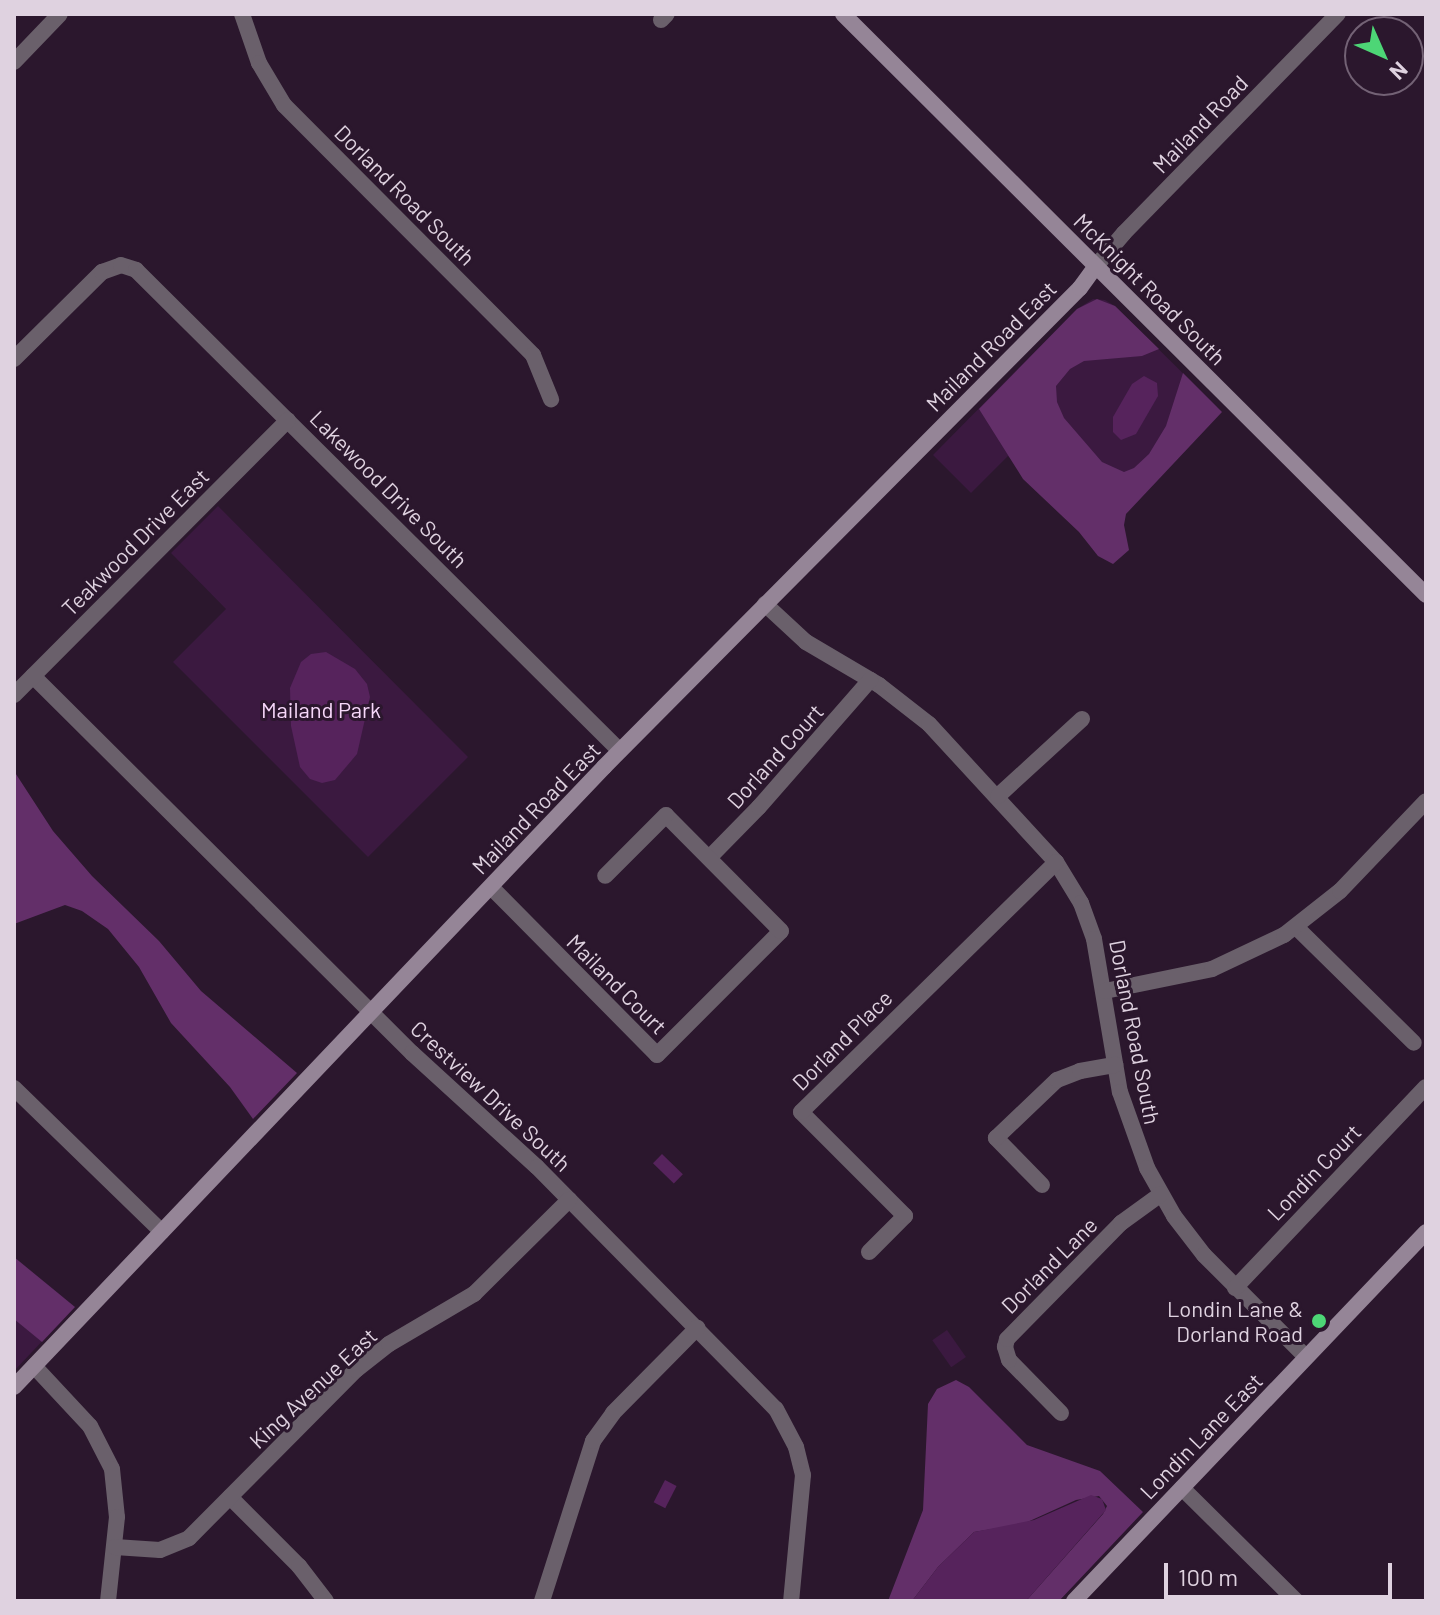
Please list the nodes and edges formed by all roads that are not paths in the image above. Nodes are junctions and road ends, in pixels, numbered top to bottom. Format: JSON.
{"nodes":[{"id":1,"x":60,"y":14,"type":"edge"},
{"id":2,"x":242,"y":14,"type":"edge"},
{"id":3,"x":843,"y":14,"type":"edge"},
{"id":4,"x":1338,"y":14,"type":"edge"},
{"id":5,"x":18,"y":50,"type":"edge"},
{"id":6,"x":1096,"y":266,"type":"junction"},
{"id":7,"x":14,"y":359,"type":"edge"},
{"id":8,"x":551,"y":399,"type":"dead end"},
{"id":9,"x":288,"y":420,"type":"junction"},
{"id":10,"x":1426,"y":595,"type":"edge"},
{"id":11,"x":765,"y":604,"type":"junction"},
{"id":12,"x":33,"y":676,"type":"junction"},
{"id":13,"x":870,"y":680,"type":"junction"},
{"id":14,"x":14,"y":695,"type":"edge"},
{"id":15,"x":1082,"y":719,"type":"dead end"},
{"id":16,"x":620,"y":751,"type":"junction"},
{"id":17,"x":998,"y":796,"type":"junction"},
{"id":18,"x":1426,"y":801,"type":"edge"},
{"id":19,"x":709,"y":858,"type":"junction"},
{"id":20,"x":1056,"y":862,"type":"junction"},
{"id":21,"x":605,"y":876,"type":"dead end"},
{"id":22,"x":491,"y":887,"type":"junction"},
{"id":23,"x":1296,"y":927,"type":"junction"},
{"id":24,"x":1105,"y":991,"type":"junction"},
{"id":25,"x":371,"y":1012,"type":"junction"},
{"id":26,"x":1414,"y":1043,"type":"dead end"},
{"id":27,"x":1115,"y":1065,"type":"junction"},
{"id":28,"x":1426,"y":1087,"type":"edge"},
{"id":29,"x":14,"y":1088,"type":"edge"},
{"id":30,"x":1042,"y":1185,"type":"dead end"},
{"id":31,"x":1161,"y":1194,"type":"junction"},
{"id":32,"x":569,"y":1200,"type":"junction"},
{"id":33,"x":162,"y":1232,"type":"junction"},
{"id":34,"x":1426,"y":1232,"type":"edge"},
{"id":35,"x":869,"y":1252,"type":"dead end"},
{"id":36,"x":1235,"y":1288,"type":"junction"},
{"id":37,"x":697,"y":1328,"type":"junction"},
{"id":38,"x":1306,"y":1357,"type":"junction"},
{"id":39,"x":34,"y":1366,"type":"junction"},
{"id":40,"x":14,"y":1387,"type":"edge"},
{"id":41,"x":1061,"y":1413,"type":"dead end"},
{"id":42,"x":1182,"y":1488,"type":"junction"},
{"id":43,"x":230,"y":1497,"type":"junction"},
{"id":44,"x":115,"y":1547,"type":"junction"},
{"id":45,"x":108,"y":1601,"type":"edge"},
{"id":46,"x":326,"y":1601,"type":"edge"},
{"id":47,"x":542,"y":1601,"type":"edge"},
{"id":48,"x":791,"y":1601,"type":"edge"},
{"id":49,"x":1074,"y":1601,"type":"edge"},
{"id":50,"x":1296,"y":1601,"type":"edge"}],
"edges":[{"from":1,"to":5,"type":"street"},
{"from":2,"to":8,"type":"street","name":"Dorland Road South"},
{"from":3,"to":6,"type":"street","name":"McKnight Road South"},
{"from":4,"to":6,"type":"street","name":"Mailand Road"},
{"from":6,"to":10,"type":"street","name":"McKnight Road South"},
{"from":6,"to":11,"type":"street","name":"Mailand Road East"},
{"from":7,"to":9,"type":"street","name":"Lakewood Drive South"},
{"from":9,"to":12,"type":"street","name":"Teakwood Drive East"},
{"from":9,"to":16,"type":"street","name":"Lakewood Drive South"},
{"from":11,"to":13,"type":"street","name":"Dorland Road South"},
{"from":11,"to":16,"type":"street","name":"Mailand Road East"},
{"from":12,"to":14,"type":"street","name":"Teakwood Drive East"},
{"from":12,"to":25,"type":"street","name":"Crestview Drive South"},
{"from":13,"to":17,"type":"street","name":"Dorland Road South"},
{"from":13,"to":19,"type":"street","name":"Dorland Court"},
{"from":15,"to":17,"type":"street"},
{"from":16,"to":22,"type":"street","name":"Mailand Road East"},
{"from":17,"to":20,"type":"street","name":"Dorland Road South"},
{"from":18,"to":23,"type":"street"},
{"from":19,"to":21,"type":"street"},
{"from":19,"to":22,"type":"street","name":"Mailand Court"},
{"from":20,"to":24,"type":"street","name":"Dorland Road South"},
{"from":20,"to":35,"type":"street","name":"Dorland Place"},
{"from":22,"to":25,"type":"street","name":"Mailand Road East"},
{"from":23,"to":24,"type":"street"},
{"from":23,"to":26,"type":"street"},
{"from":24,"to":27,"type":"street","name":"Dorland Road South"},
{"from":25,"to":32,"type":"street","name":"Crestview Drive South"},
{"from":25,"to":33,"type":"street","name":"Mailand Road East"},
{"from":27,"to":30,"type":"street"},
{"from":27,"to":31,"type":"street","name":"Dorland Road South"},
{"from":28,"to":36,"type":"street","name":"Londin Court"},
{"from":29,"to":33,"type":"street"},
{"from":31,"to":36,"type":"street","name":"Dorland Road South"},
{"from":31,"to":41,"type":"street","name":"Dorland Lane"},
{"from":32,"to":37,"type":"street","name":"Crestview Drive South"},
{"from":32,"to":43,"type":"street","name":"King Avenue East"},
{"from":33,"to":39,"type":"street","name":"Mailand Road East"},
{"from":34,"to":38,"type":"street","name":"Londin Lane East"},
{"from":36,"to":38,"type":"street","name":"Dorland Road South"},
{"from":37,"to":47,"type":"street"},
{"from":37,"to":48,"type":"street","name":"Crestview Drive South"},
{"from":38,"to":42,"type":"street","name":"Londin Lane East"},
{"from":39,"to":40,"type":"street","name":"Mailand Road East"},
{"from":39,"to":44,"type":"street"},
{"from":42,"to":49,"type":"street","name":"Londin Lane East"},
{"from":42,"to":50,"type":"street"},
{"from":43,"to":44,"type":"street","name":"King Avenue East"},
{"from":43,"to":46,"type":"street"},
{"from":44,"to":45,"type":"street"}]}
